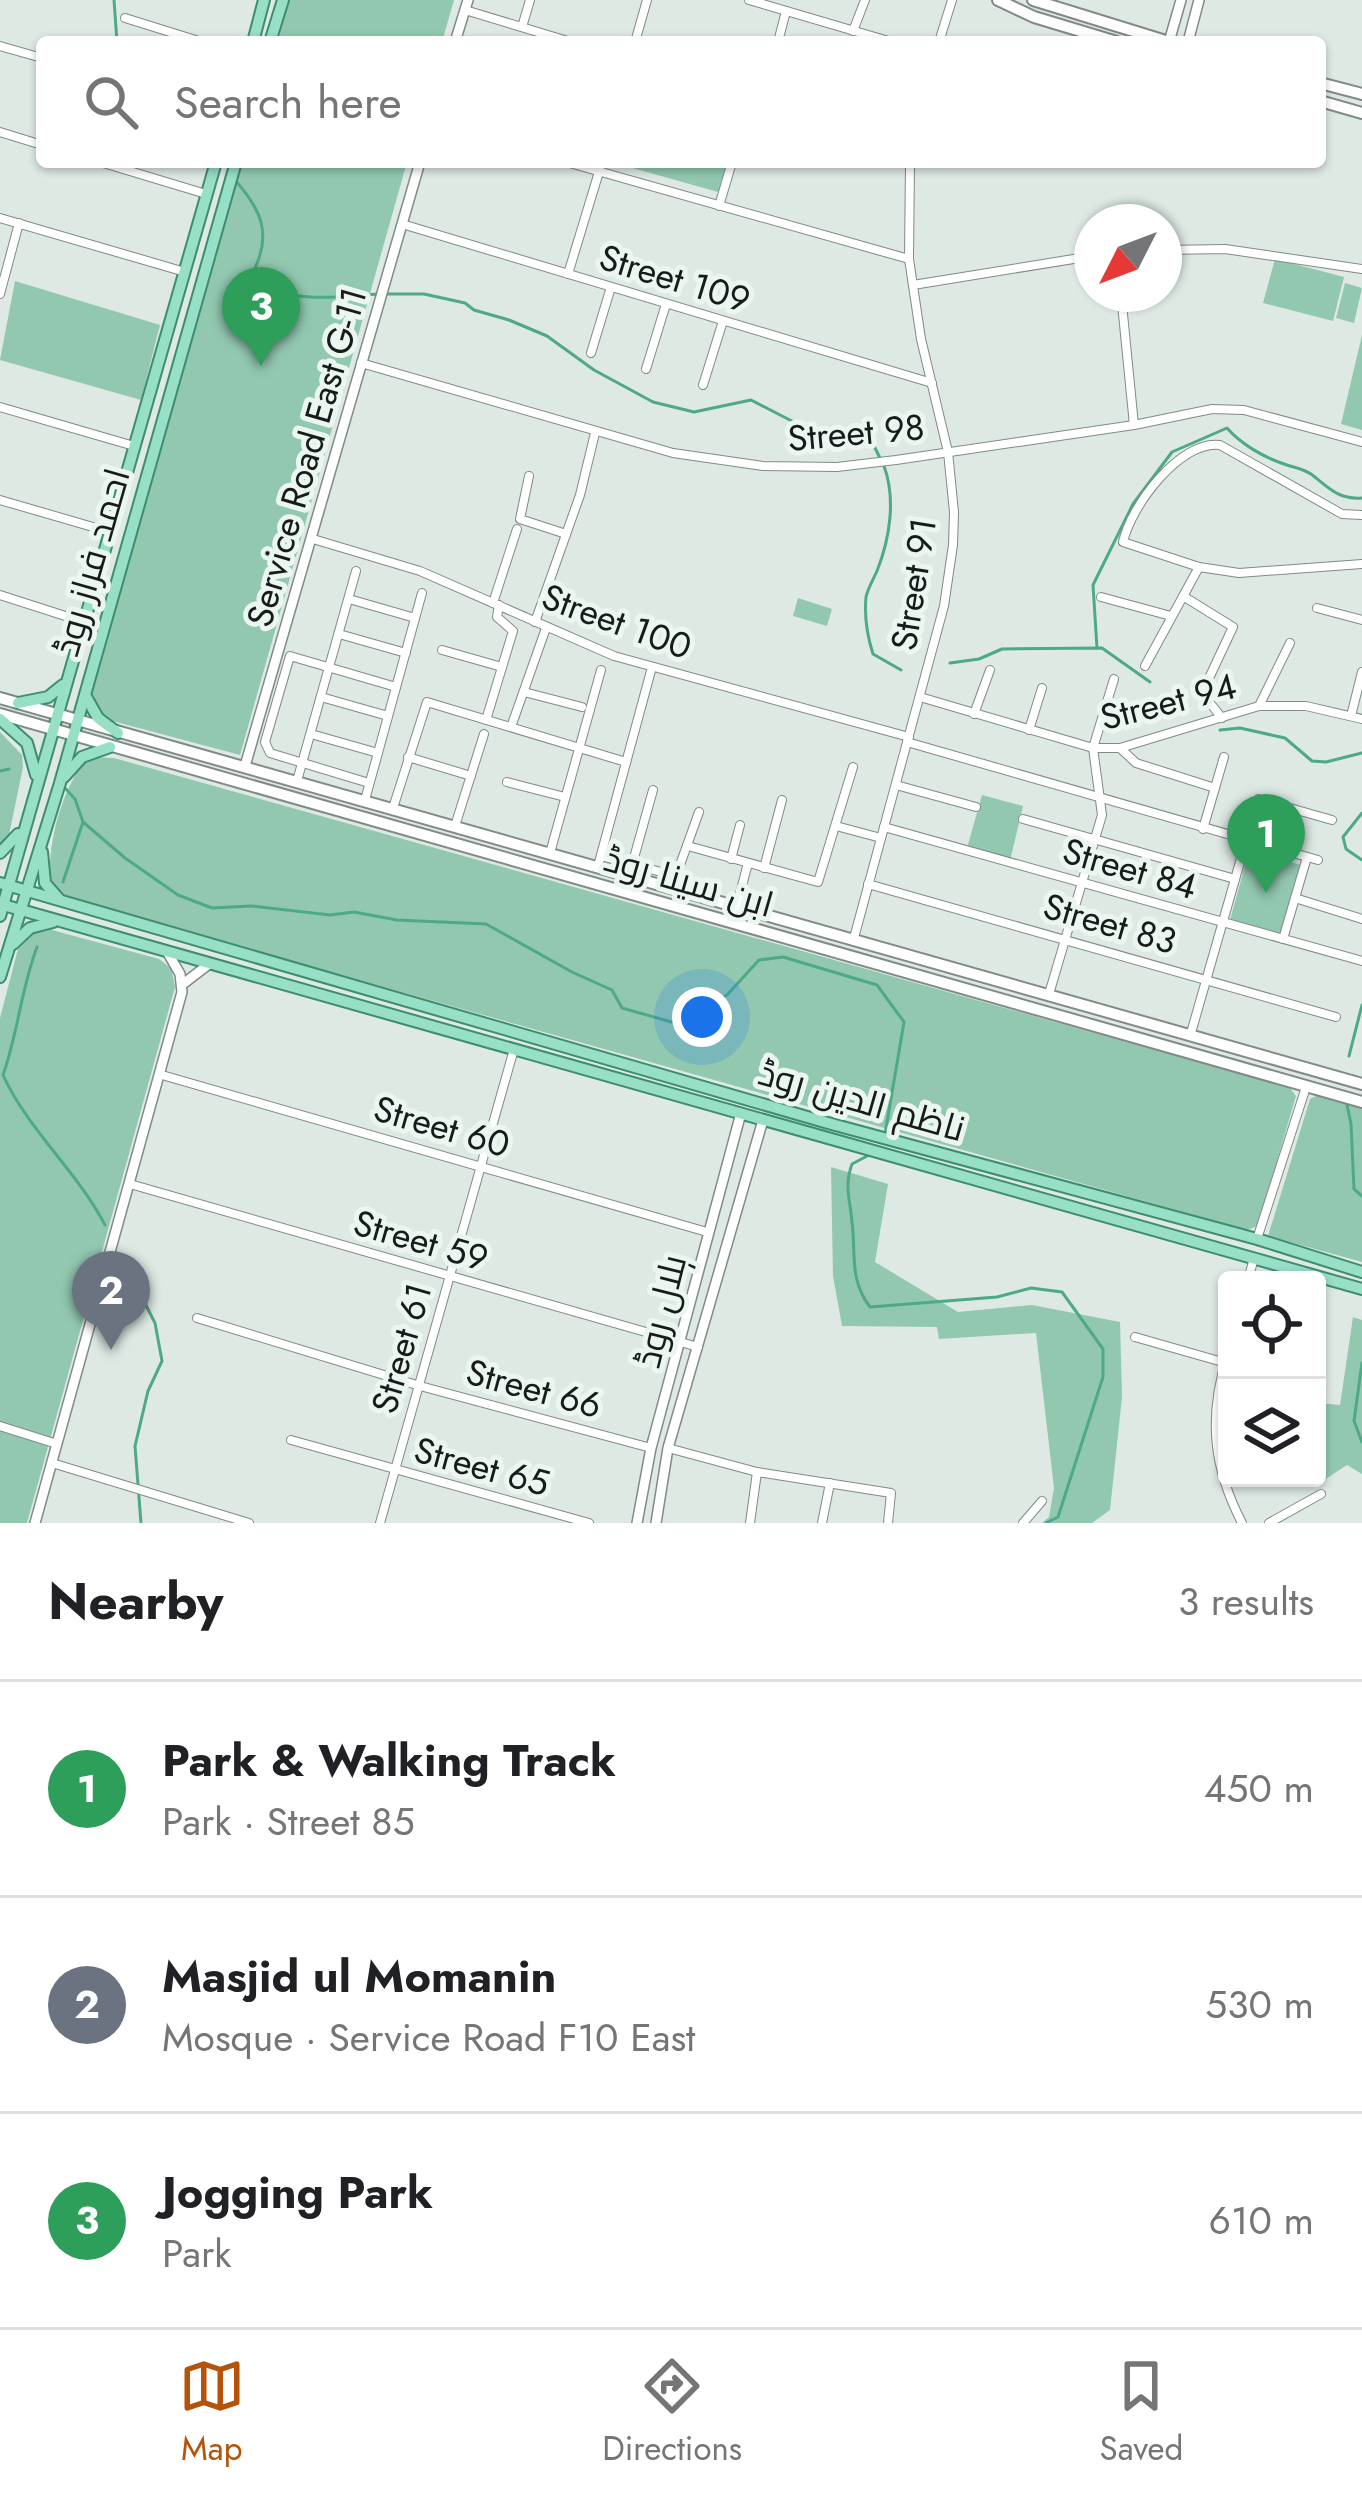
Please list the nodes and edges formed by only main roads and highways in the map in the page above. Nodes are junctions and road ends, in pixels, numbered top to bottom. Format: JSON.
{"nodes":[{"id":1,"x":264,"y":0,"type":"edge"},
{"id":2,"x":283,"y":0,"type":"edge"},
{"id":3,"x":998,"y":0,"type":"edge"},
{"id":4,"x":1033,"y":0,"type":"edge"},
{"id":5,"x":1048,"y":3,"type":"edge"},
{"id":6,"x":255,"y":36,"type":"edge"},
{"id":7,"x":272,"y":36,"type":"edge"},
{"id":8,"x":1098,"y":36,"type":"edge"},
{"id":9,"x":1150,"y":36,"type":"edge"},
{"id":10,"x":1326,"y":85,"type":"edge"},
{"id":11,"x":1362,"y":94,"type":"edge"},
{"id":12,"x":1326,"y":103,"type":"edge"},
{"id":13,"x":1362,"y":113,"type":"edge"},
{"id":14,"x":214,"y":168,"type":"edge"},
{"id":15,"x":234,"y":168,"type":"edge"},
{"id":16,"x":190,"y":256,"type":"junction"},
{"id":17,"x":208,"y":262,"type":"junction"},
{"id":18,"x":66,"y":681,"type":"junction"},
{"id":19,"x":85,"y":694,"type":"junction"},
{"id":20,"x":0,"y":698,"type":"edge"},
{"id":21,"x":18,"y":703,"type":"junction"},
{"id":22,"x":56,"y":714,"type":"junction"},
{"id":23,"x":0,"y":717,"type":"edge"},
{"id":24,"x":77,"y":721,"type":"junction"},
{"id":25,"x":52,"y":731,"type":"junction"},
{"id":26,"x":118,"y":733,"type":"junction"},
{"id":27,"x":73,"y":737,"type":"junction"},
{"id":28,"x":166,"y":746,"type":"junction"},
{"id":29,"x":110,"y":747,"type":"junction"},
{"id":30,"x":163,"y":763,"type":"junction"},
{"id":31,"x":259,"y":771,"type":"junction"},
{"id":32,"x":60,"y":783,"type":"junction"},
{"id":33,"x":37,"y":784,"type":"junction"},
{"id":34,"x":255,"y":788,"type":"junction"},
{"id":35,"x":24,"y":826,"type":"junction"},
{"id":36,"x":42,"y":842,"type":"junction"},
{"id":37,"x":0,"y":854,"type":"edge"},
{"id":38,"x":4,"y":884,"type":"edge"},
{"id":39,"x":27,"y":890,"type":"junction"},
{"id":40,"x":61,"y":901,"type":"junction"},
{"id":41,"x":1,"y":908,"type":"edge"},
{"id":42,"x":20,"y":910,"type":"junction"},
{"id":43,"x":62,"y":922,"type":"junction"},
{"id":44,"x":852,"y":937,"type":"junction"},
{"id":45,"x":7,"y":952,"type":"junction"},
{"id":46,"x":844,"y":956,"type":"junction"},
{"id":47,"x":287,"y":965,"type":"junction"},
{"id":48,"x":0,"y":977,"type":"edge"},
{"id":49,"x":283,"y":984,"type":"junction"},
{"id":50,"x":1263,"y":1054,"type":"junction"},
{"id":51,"x":622,"y":1062,"type":"junction"},
{"id":52,"x":1256,"y":1072,"type":"junction"},
{"id":53,"x":617,"y":1078,"type":"junction"},
{"id":54,"x":1362,"y":1084,"type":"edge"},
{"id":55,"x":1362,"y":1102,"type":"edge"},
{"id":56,"x":829,"y":1123,"type":"junction"},
{"id":57,"x":826,"y":1137,"type":"junction"},
{"id":58,"x":1215,"y":1229,"type":"junction"},
{"id":59,"x":1211,"y":1246,"type":"junction"},
{"id":60,"x":1362,"y":1272,"type":"edge"},
{"id":61,"x":1362,"y":1289,"type":"edge"}],
"edges":[{"from":1,"to":6,"type":"main road"},
{"from":2,"to":7,"type":"main road"},
{"from":3,"to":8,"type":"main road"},
{"from":4,"to":5,"type":"main road"},
{"from":5,"to":9,"type":"main road"},
{"from":10,"to":11,"type":"main road"},
{"from":12,"to":13,"type":"main road"},
{"from":14,"to":16,"type":"main road","name":"احمد فراز روڈ"},
{"from":15,"to":17,"type":"main road","name":"احمد فراز روڈ"},
{"from":16,"to":17,"type":"main road"},
{"from":16,"to":18,"type":"main road","name":"احمد فراز روڈ"},
{"from":17,"to":19,"type":"main road","name":"احمد فراز روڈ"},
{"from":18,"to":21,"type":"main road"},
{"from":18,"to":22,"type":"main road","name":"احمد فراز روڈ"},
{"from":19,"to":24,"type":"main road","name":"احمد فراز روڈ"},
{"from":19,"to":26,"type":"main road"},
{"from":20,"to":21,"type":"main road","name":"ابن سینا روڈ"},
{"from":21,"to":22,"type":"main road","name":"ابن سینا روڈ"},
{"from":22,"to":24,"type":"main road","name":"ابن سینا روڈ"},
{"from":22,"to":25,"type":"main road","name":"احمد فراز روڈ"},
{"from":23,"to":25,"type":"main road","name":"ابن سینا روڈ"},
{"from":23,"to":33,"type":"main road"},
{"from":24,"to":26,"type":"main road","name":"ابن سینا روڈ"},
{"from":24,"to":27,"type":"main road","name":"احمد فراز روڈ"},
{"from":25,"to":27,"type":"main road","name":"ابن سینا روڈ"},
{"from":25,"to":33,"type":"main road","name":"احمد فراز روڈ"},
{"from":26,"to":28,"type":"main road","name":"ابن سینا روڈ"},
{"from":27,"to":29,"type":"main road","name":"ابن سینا روڈ"},
{"from":27,"to":32,"type":"main road","name":"احمد فراز روڈ"},
{"from":28,"to":30,"type":"main road"},
{"from":28,"to":31,"type":"main road","name":"ابن سینا روڈ"},
{"from":29,"to":30,"type":"main road","name":"ابن سینا روڈ"},
{"from":29,"to":32,"type":"main road"},
{"from":30,"to":34,"type":"main road","name":"ابن سینا روڈ"},
{"from":31,"to":34,"type":"main road"},
{"from":31,"to":44,"type":"main road","name":"ابن سینا روڈ"},
{"from":32,"to":36,"type":"main road","name":"احمد فراز روڈ"},
{"from":33,"to":35,"type":"main road","name":"احمد فراز روڈ"},
{"from":34,"to":46,"type":"main road","name":"ابن سینا روڈ"},
{"from":35,"to":37,"type":"main road"},
{"from":35,"to":38,"type":"main road","name":"احمد فراز روڈ"},
{"from":36,"to":39,"type":"main road","name":"احمد فراز روڈ"},
{"from":36,"to":40,"type":"main road"},
{"from":38,"to":39,"type":"main road","name":"ناظم الدین روڈ"},
{"from":38,"to":41,"type":"main road","name":"احمد فراز روڈ"},
{"from":39,"to":40,"type":"main road","name":"ناظم الدین روڈ"},
{"from":39,"to":42,"type":"main road","name":"احمد فراز روڈ"},
{"from":40,"to":47,"type":"main road","name":"ناظم الدین روڈ"},
{"from":41,"to":42,"type":"main road","name":"ناظم الدین روڈ"},
{"from":42,"to":43,"type":"main road","name":"ناظم الدین روڈ"},
{"from":42,"to":45,"type":"main road","name":"احمد فراز روڈ"},
{"from":43,"to":45,"type":"main road"},
{"from":43,"to":49,"type":"main road","name":"ناظم الدین روڈ"},
{"from":44,"to":46,"type":"main road"},
{"from":44,"to":50,"type":"main road","name":"ابن سینا روڈ"},
{"from":45,"to":48,"type":"main road","name":"احمد فراز روڈ"},
{"from":46,"to":52,"type":"main road","name":"ابن سینا روڈ"},
{"from":47,"to":49,"type":"main road"},
{"from":47,"to":51,"type":"main road","name":"ناظم الدین روڈ"},
{"from":49,"to":53,"type":"main road","name":"ناظم الدین روڈ"},
{"from":50,"to":52,"type":"main road"},
{"from":50,"to":54,"type":"main road","name":"ابن سینا روڈ"},
{"from":51,"to":53,"type":"main road"},
{"from":51,"to":56,"type":"main road","name":"ناظم الدین روڈ"},
{"from":52,"to":55,"type":"main road","name":"ابن سینا روڈ"},
{"from":53,"to":57,"type":"main road","name":"ناظم الدین روڈ"},
{"from":56,"to":57,"type":"main road"},
{"from":56,"to":58,"type":"main road","name":"ناظم الدین روڈ"},
{"from":57,"to":59,"type":"main road","name":"ناظم الدین روڈ"},
{"from":58,"to":59,"type":"main road"},
{"from":58,"to":60,"type":"main road","name":"ناظم الدین روڈ"},
{"from":59,"to":61,"type":"main road","name":"ناظم الدین روڈ"}]}
